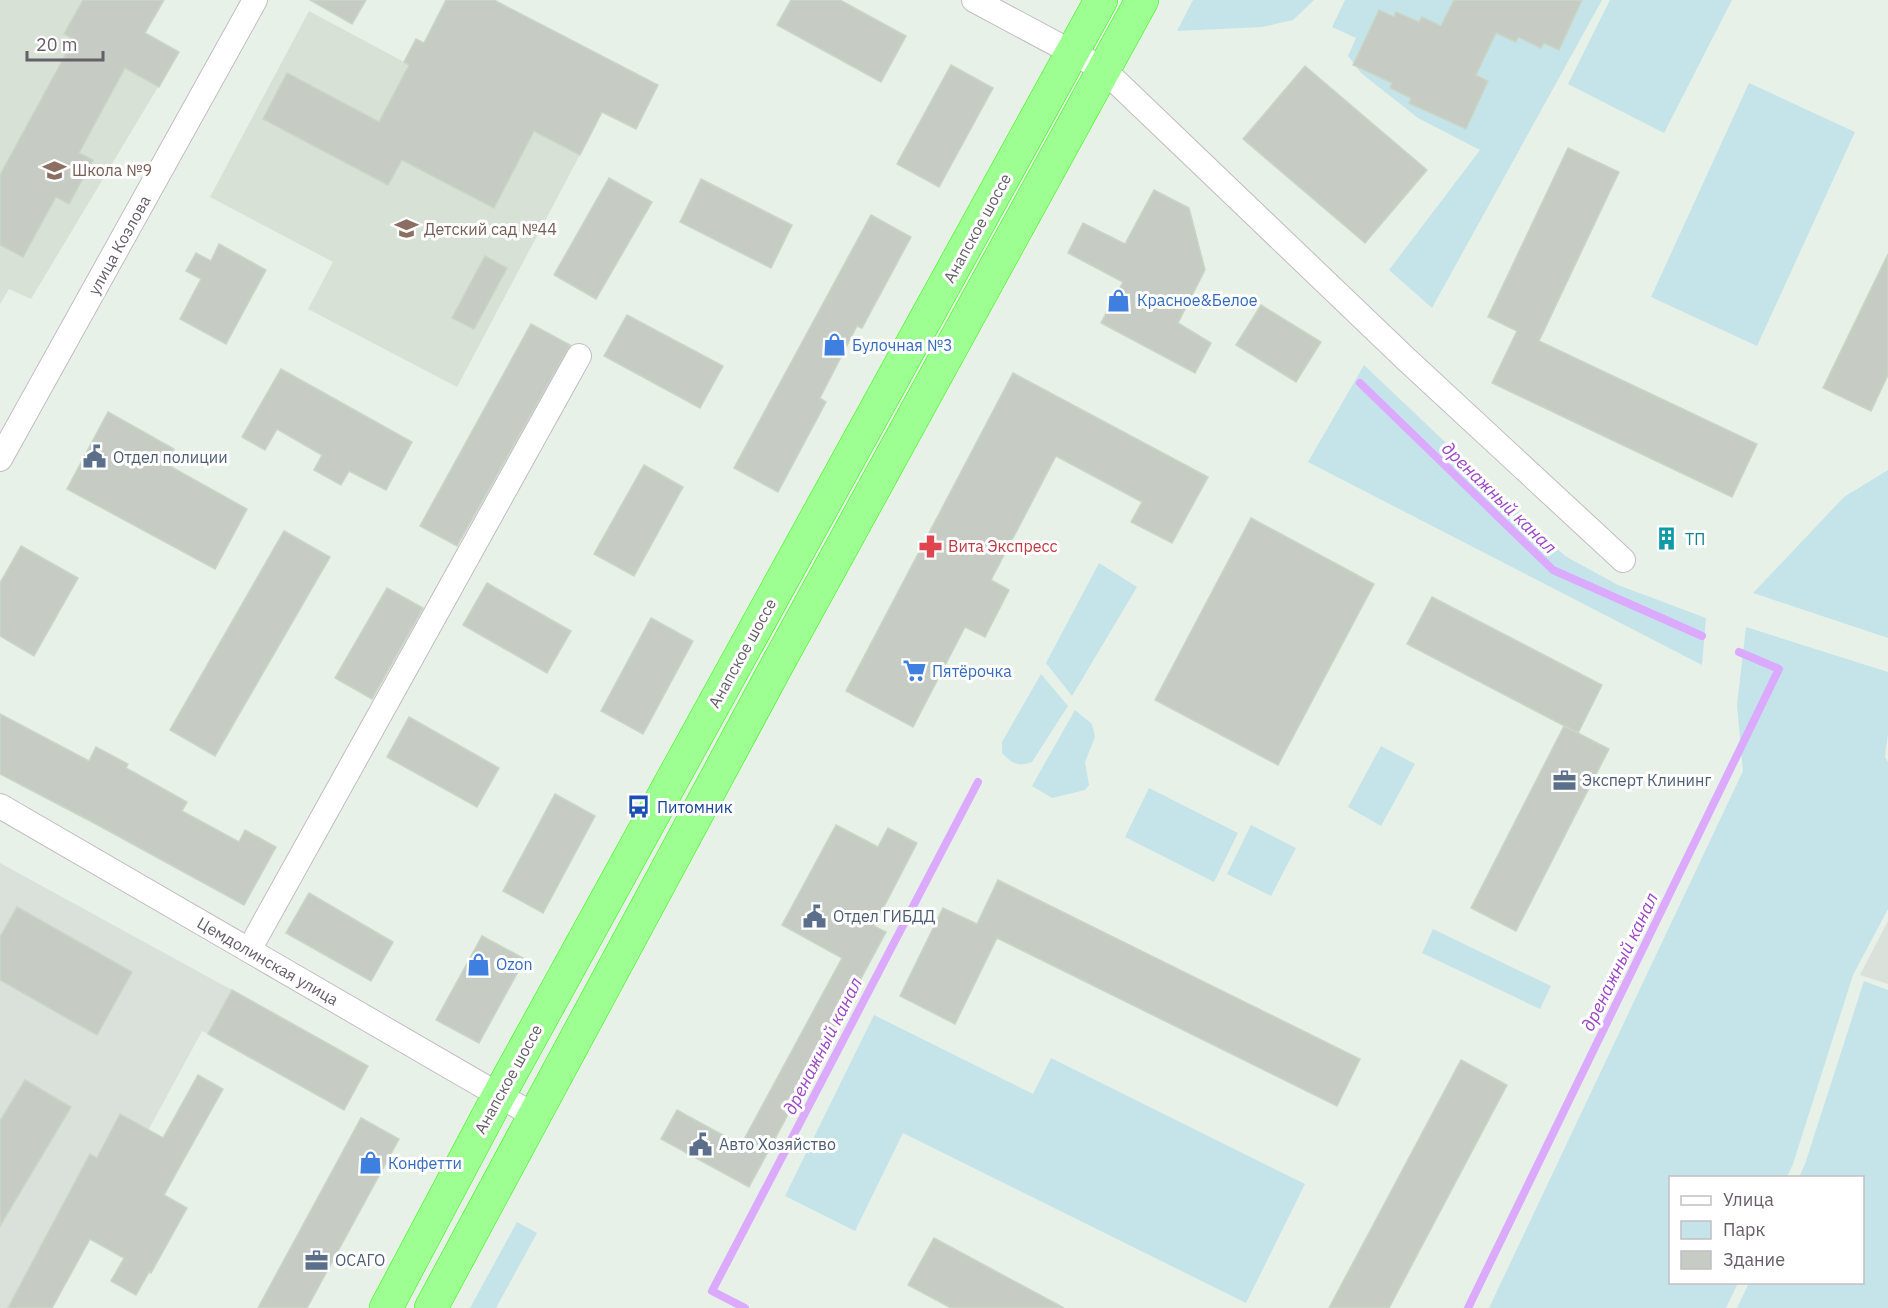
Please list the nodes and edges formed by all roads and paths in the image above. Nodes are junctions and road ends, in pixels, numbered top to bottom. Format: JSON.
{"nodes":[{"id":1,"x":255,"y":0,"type":"edge"},
{"id":2,"x":974,"y":0,"type":"edge"},
{"id":3,"x":1101,"y":0,"type":"edge"},
{"id":4,"x":1142,"y":0,"type":"edge"},
{"id":5,"x":1072,"y":54,"type":"junction"},
{"id":6,"x":1103,"y":69,"type":"junction"},
{"id":7,"x":579,"y":356,"type":"dead end"},
{"id":8,"x":0,"y":459,"type":"edge"},
{"id":9,"x":1623,"y":560,"type":"dead end"},
{"id":10,"x":0,"y":806,"type":"edge"},
{"id":11,"x":249,"y":950,"type":"junction"},
{"id":12,"x":499,"y":1095,"type":"junction"},
{"id":13,"x":535,"y":1116,"type":"junction"},
{"id":14,"x":386,"y":1308,"type":"edge"},
{"id":15,"x":431,"y":1308,"type":"edge"}],
"edges":[{"from":1,"to":8,"type":"street","name":"улица Козлова"},
{"from":2,"to":5,"type":"street"},
{"from":3,"to":5,"type":"highway","name":"Анапское шоссе"},
{"from":4,"to":6,"type":"highway"},
{"from":5,"to":6,"type":"street"},
{"from":5,"to":12,"type":"highway","name":"Анапское шоссе"},
{"from":6,"to":9,"type":"street"},
{"from":6,"to":13,"type":"highway"},
{"from":7,"to":11,"type":"street"},
{"from":10,"to":11,"type":"street","name":"Цемдолинская улица"},
{"from":11,"to":12,"type":"street","name":"Цемдолинская улица"},
{"from":12,"to":13,"type":"street","name":"Цемдолинская улица"},
{"from":12,"to":14,"type":"highway","name":"Анапское шоссе"},
{"from":13,"to":15,"type":"highway"}]}
